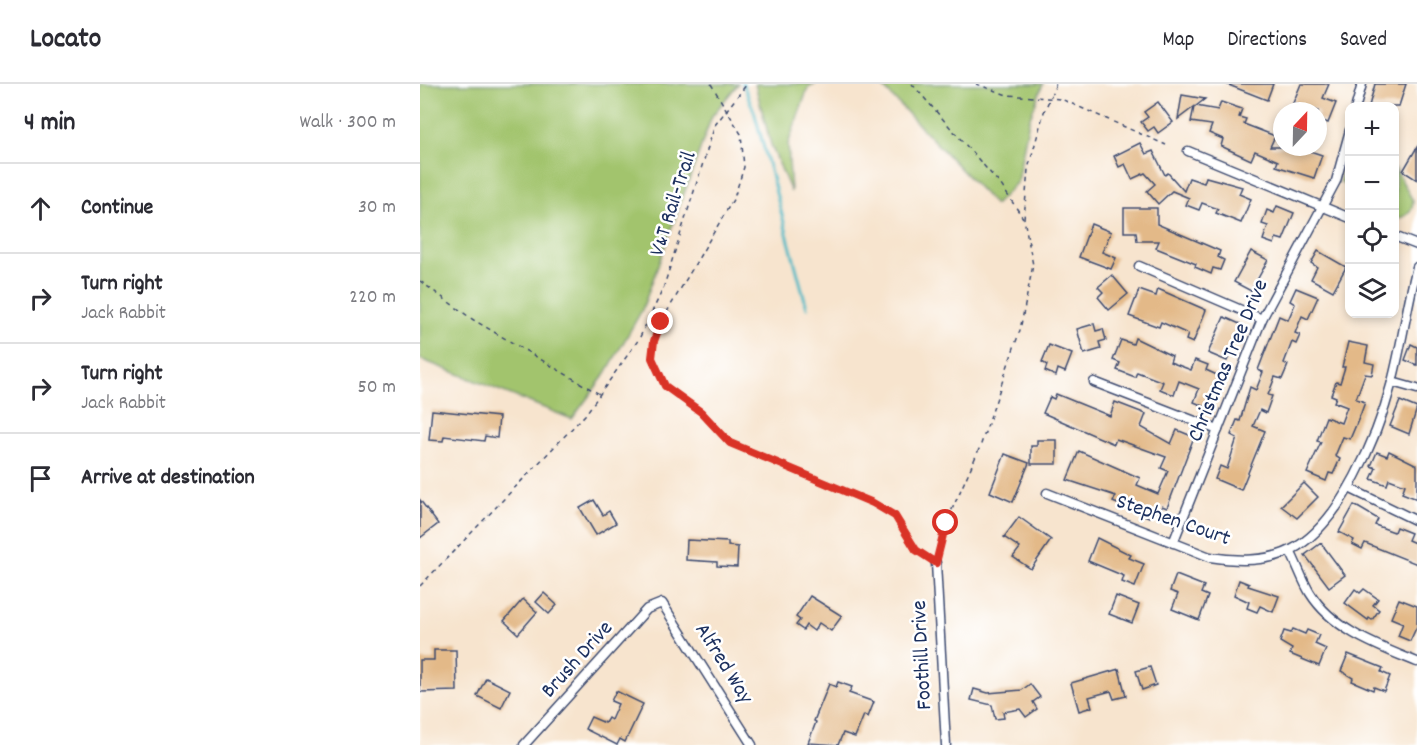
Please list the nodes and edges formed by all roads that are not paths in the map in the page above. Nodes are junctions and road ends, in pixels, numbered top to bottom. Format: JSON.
{"nodes":[{"id":1,"x":1362,"y":84,"type":"edge"},
{"id":2,"x":1357,"y":102,"type":"edge"},
{"id":3,"x":1345,"y":148,"type":"edge"},
{"id":4,"x":1188,"y":151,"type":"dead end"},
{"id":5,"x":1323,"y":208,"type":"junction"},
{"id":6,"x":1345,"y":216,"type":"edge"},
{"id":7,"x":1399,"y":238,"type":"edge"},
{"id":8,"x":1417,"y":245,"type":"edge"},
{"id":9,"x":1139,"y":266,"type":"dead end"},
{"id":10,"x":1417,"y":267,"type":"edge"},
{"id":11,"x":1262,"y":319,"type":"junction"},
{"id":12,"x":1094,"y":382,"type":"dead end"},
{"id":13,"x":1392,"y":382,"type":"junction"},
{"id":14,"x":1417,"y":389,"type":"edge"},
{"id":15,"x":1218,"y":430,"type":"junction"},
{"id":16,"x":1349,"y":488,"type":"junction"},
{"id":17,"x":1047,"y":493,"type":"dead end"},
{"id":18,"x":1417,"y":521,"type":"edge"},
{"id":19,"x":1173,"y":543,"type":"junction"},
{"id":20,"x":1290,"y":551,"type":"junction"},
{"id":21,"x":936,"y":563,"type":"road end"},
{"id":22,"x":662,"y":603,"type":"joint"},
{"id":23,"x":1417,"y":662,"type":"edge"},
{"id":24,"x":524,"y":745,"type":"edge"},
{"id":25,"x":752,"y":745,"type":"edge"},
{"id":26,"x":946,"y":745,"type":"edge"}],
"edges":[{"from":1,"to":2,"type":"street"},
{"from":3,"to":5,"type":"street","name":"Christmas Tree Drive"},
{"from":4,"to":5,"type":"street"},
{"from":5,"to":6,"type":"street"},
{"from":5,"to":11,"type":"street","name":"Christmas Tree Drive"},
{"from":7,"to":8,"type":"street"},
{"from":9,"to":11,"type":"street"},
{"from":10,"to":13,"type":"street"},
{"from":11,"to":15,"type":"street","name":"Christmas Tree Drive"},
{"from":12,"to":15,"type":"street"},
{"from":13,"to":14,"type":"street"},
{"from":13,"to":16,"type":"street"},
{"from":15,"to":19,"type":"street","name":"Christmas Tree Drive"},
{"from":16,"to":18,"type":"street"},
{"from":16,"to":20,"type":"street"},
{"from":17,"to":19,"type":"street","name":"Stephen Court"},
{"from":19,"to":20,"type":"street","name":"Stephen Court"},
{"from":20,"to":23,"type":"street"},
{"from":21,"to":26,"type":"street","name":"Foothill Drive"},
{"from":22,"to":24,"type":"street","name":"Brush Drive"},
{"from":22,"to":25,"type":"street","name":"Alfred Way"}]}
